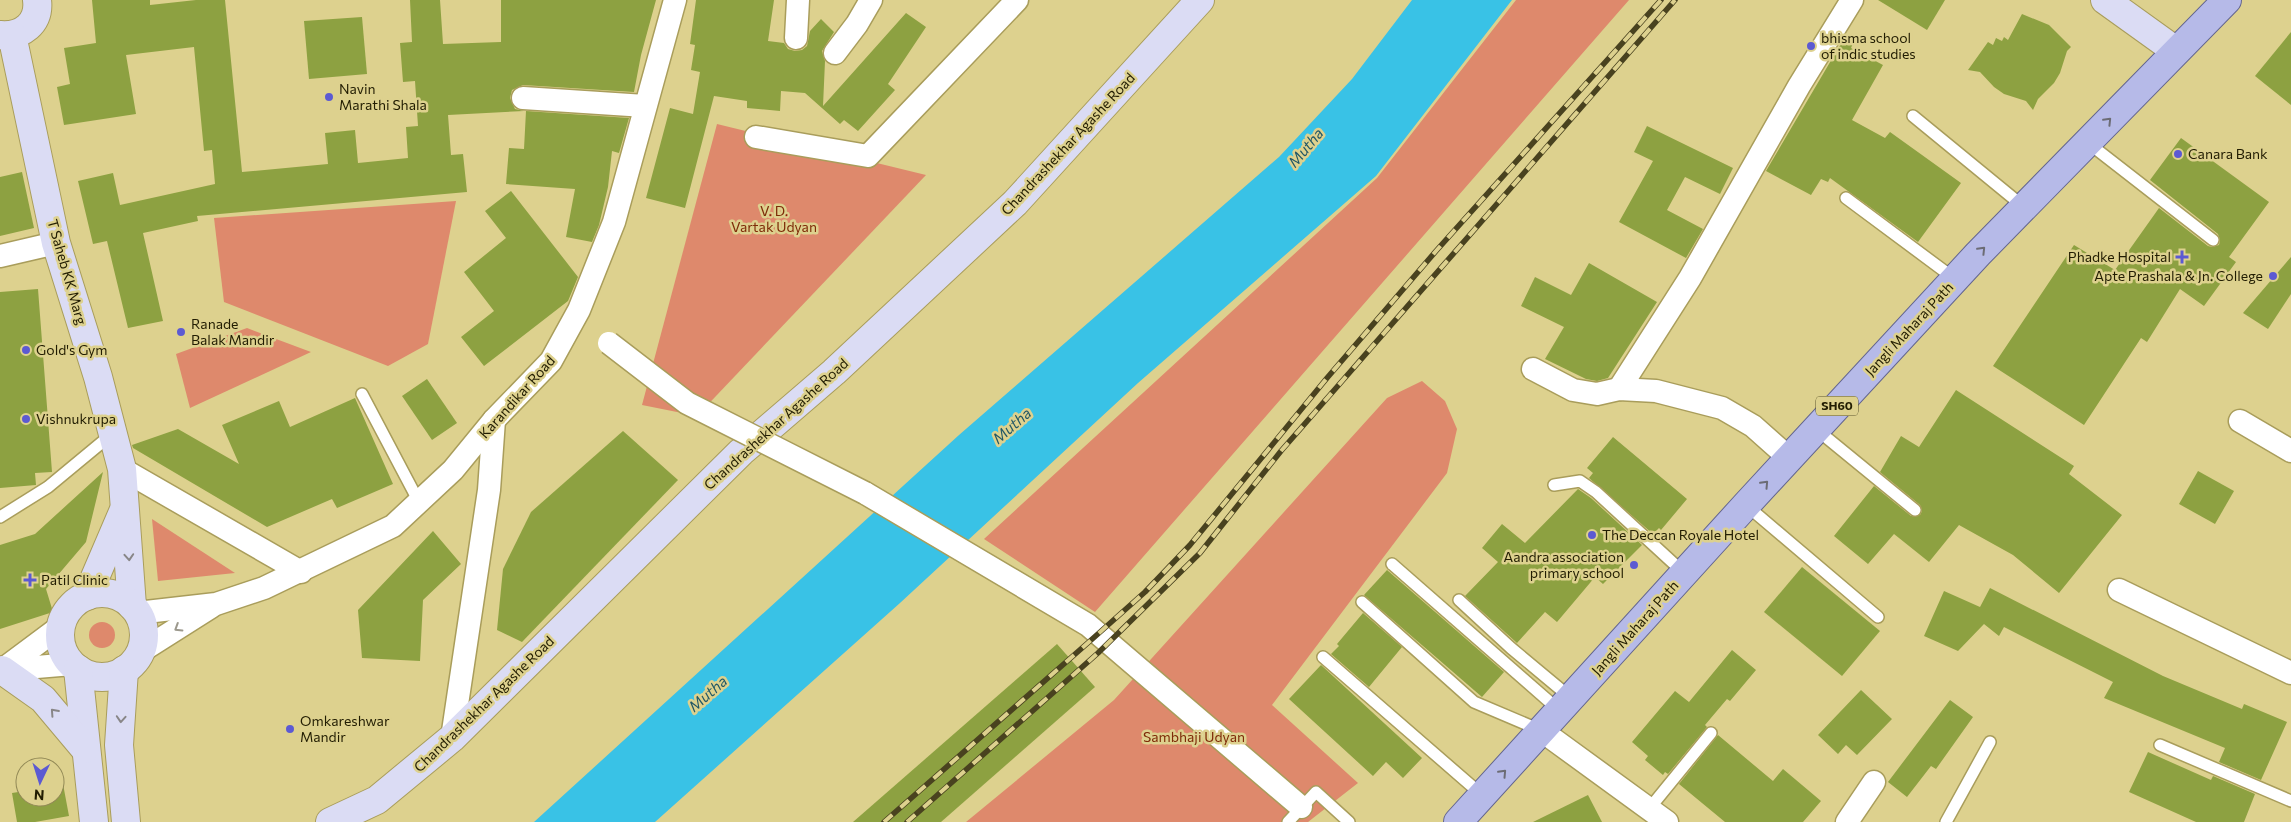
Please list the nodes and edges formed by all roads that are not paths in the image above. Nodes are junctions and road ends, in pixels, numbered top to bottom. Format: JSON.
{"nodes":[{"id":1,"x":37,"y":0,"type":"edge"},
{"id":2,"x":675,"y":0,"type":"edge"},
{"id":3,"x":798,"y":0,"type":"edge"},
{"id":4,"x":871,"y":0,"type":"edge"},
{"id":5,"x":1017,"y":0,"type":"edge"},
{"id":6,"x":1200,"y":0,"type":"edge"},
{"id":7,"x":1852,"y":0,"type":"edge"},
{"id":8,"x":2105,"y":0,"type":"edge"},
{"id":9,"x":2227,"y":0,"type":"edge"},
{"id":10,"x":6,"y":35,"type":"edge"},
{"id":11,"x":796,"y":38,"type":"dead end"},
{"id":12,"x":2176,"y":51,"type":"junction"},
{"id":13,"x":835,"y":53,"type":"dead end"},
{"id":14,"x":523,"y":98,"type":"dead end"},
{"id":15,"x":646,"y":106,"type":"junction"},
{"id":16,"x":1913,"y":116,"type":"dead end"},
{"id":17,"x":756,"y":136,"type":"dead end"},
{"id":18,"x":2087,"y":142,"type":"junction"},
{"id":19,"x":1846,"y":198,"type":"dead end"},
{"id":20,"x":2024,"y":207,"type":"junction"},
{"id":21,"x":2213,"y":240,"type":"dead end"},
{"id":22,"x":56,"y":243,"type":"junction"},
{"id":23,"x":0,"y":256,"type":"edge"},
{"id":24,"x":1955,"y":279,"type":"junction"},
{"id":25,"x":609,"y":343,"type":"dead end"},
{"id":26,"x":1532,"y":369,"type":"dead end"},
{"id":27,"x":1619,"y":389,"type":"junction"},
{"id":28,"x":362,"y":394,"type":"dead end"},
{"id":29,"x":494,"y":420,"type":"junction"},
{"id":30,"x":2240,"y":421,"type":"dead end"},
{"id":31,"x":1816,"y":429,"type":"junction"},
{"id":32,"x":112,"y":434,"type":"junction"},
{"id":33,"x":2291,"y":451,"type":"edge"},
{"id":34,"x":1789,"y":458,"type":"junction"},
{"id":35,"x":122,"y":469,"type":"junction"},
{"id":36,"x":1554,"y":485,"type":"dead end"},
{"id":37,"x":419,"y":502,"type":"junction"},
{"id":38,"x":1746,"y":505,"type":"junction"},
{"id":39,"x":125,"y":508,"type":"junction"},
{"id":40,"x":1915,"y":510,"type":"dead end"},
{"id":41,"x":0,"y":517,"type":"edge"},
{"id":42,"x":1392,"y":564,"type":"dead end"},
{"id":43,"x":301,"y":572,"type":"junction"},
{"id":44,"x":1684,"y":573,"type":"junction"},
{"id":45,"x":2118,"y":590,"type":"dead end"},
{"id":46,"x":86,"y":596,"type":"junction"},
{"id":47,"x":1460,"y":600,"type":"dead end"},
{"id":48,"x":1362,"y":602,"type":"dead end"},
{"id":49,"x":216,"y":604,"type":"junction"},
{"id":50,"x":135,"y":609,"type":"junction"},
{"id":51,"x":1878,"y":617,"type":"dead end"},
{"id":52,"x":61,"y":626,"type":"junction"},
{"id":53,"x":1323,"y":657,"type":"dead end"},
{"id":54,"x":132,"y":661,"type":"junction"},
{"id":55,"x":74,"y":666,"type":"junction"},
{"id":56,"x":1,"y":670,"type":"edge"},
{"id":57,"x":2291,"y":673,"type":"edge"},
{"id":58,"x":1558,"y":714,"type":"junction"},
{"id":59,"x":1711,"y":733,"type":"dead end"},
{"id":60,"x":452,"y":738,"type":"junction"},
{"id":61,"x":1990,"y":742,"type":"dead end"},
{"id":62,"x":2160,"y":745,"type":"dead end"},
{"id":63,"x":85,"y":749,"type":"junction"},
{"id":64,"x":1874,"y":782,"type":"dead end"},
{"id":65,"x":1482,"y":796,"type":"junction"},
{"id":66,"x":2291,"y":801,"type":"edge"},
{"id":67,"x":1649,"y":809,"type":"junction"},
{"id":68,"x":1294,"y":815,"type":"edge"},
{"id":69,"x":94,"y":822,"type":"edge"},
{"id":70,"x":126,"y":822,"type":"edge"},
{"id":71,"x":330,"y":822,"type":"edge"},
{"id":72,"x":1350,"y":822,"type":"edge"},
{"id":73,"x":1458,"y":822,"type":"edge"},
{"id":74,"x":1668,"y":822,"type":"edge"},
{"id":75,"x":1846,"y":822,"type":"edge"},
{"id":76,"x":1946,"y":822,"type":"edge"}],
"edges":[{"from":1,"to":10,"type":"street"},
{"from":2,"to":15,"type":"street","name":"Karandikar Road"},
{"from":3,"to":11,"type":"street"},
{"from":4,"to":13,"type":"street"},
{"from":5,"to":17,"type":"street"},
{"from":6,"to":60,"type":"street","name":"Chandrashekhar Agashe Road"},
{"from":7,"to":27,"type":"street"},
{"from":8,"to":12,"type":"street"},
{"from":9,"to":12,"type":"main road","name":"Jangli Maharaj Path","number":"SH60"},
{"from":10,"to":22,"type":"street","name":"T Saheb KK Marg"},
{"from":18,"to":12,"type":"main road","name":"Jangli Maharaj Path","number":"SH60","one_way":true},
{"from":14,"to":15,"type":"street"},
{"from":15,"to":29,"type":"street","name":"Karandikar Road"},
{"from":16,"to":20,"type":"lane"},
{"from":18,"to":20,"type":"main road","name":"Jangli Maharaj Path","number":"SH60"},
{"from":18,"to":21,"type":"lane"},
{"from":19,"to":24,"type":"lane"},
{"from":24,"to":20,"type":"main road","name":"Jangli Maharaj Path","number":"SH60","one_way":true},
{"from":22,"to":23,"type":"street"},
{"from":22,"to":32,"type":"street","name":"T Saheb KK Marg"},
{"from":24,"to":31,"type":"main road","name":"Jangli Maharaj Path","number":"SH60"},
{"from":25,"to":68,"type":"street","bridge":true},
{"from":26,"to":27,"type":"street"},
{"from":27,"to":34,"type":"street"},
{"from":28,"to":37,"type":"lane"},
{"from":29,"to":37,"type":"street","name":"Karandikar Road"},
{"from":29,"to":60,"type":"street"},
{"from":30,"to":33,"type":"street"},
{"from":31,"to":34,"type":"main road","name":"Jangli Maharaj Path","number":"SH60"},
{"from":31,"to":40,"type":"lane"},
{"from":32,"to":35,"type":"street","name":"T Saheb KK Marg"},
{"from":32,"to":41,"type":"lane"},
{"from":38,"to":34,"type":"main road","name":"Jangli Maharaj Path","number":"SH60","one_way":true},
{"from":35,"to":39,"type":"street","name":"T Saheb KK Marg"},
{"from":35,"to":43,"type":"street"},
{"from":36,"to":44,"type":"lane"},
{"from":37,"to":43,"type":"street","name":"Karandikar Road"},
{"from":38,"to":44,"type":"main road","name":"Jangli Maharaj Path","number":"SH60"},
{"from":38,"to":51,"type":"lane"},
{"from":39,"to":46,"type":"street","name":"T Saheb KK Marg"},
{"from":39,"to":50,"type":"street","name":"T Saheb KK Marg","one_way":true},
{"from":42,"to":58,"type":"lane"},
{"from":43,"to":49,"type":"street","name":"Karandikar Road"},
{"from":44,"to":58,"type":"main road","name":"Jangli Maharaj Path","number":"SH60"},
{"from":45,"to":57,"type":"street"},
{"from":46,"to":50,"type":"street"},
{"from":46,"to":52,"type":"street"},
{"from":47,"to":58,"type":"lane"},
{"from":48,"to":58,"type":"lane"},
{"from":49,"to":50,"type":"street"},
{"from":49,"to":54,"type":"street","one_way":true},
{"from":50,"to":54,"type":"street"},
{"from":52,"to":55,"type":"street"},
{"from":52,"to":56,"type":"street"},
{"from":53,"to":65,"type":"lane"},
{"from":54,"to":55,"type":"street"},
{"from":54,"to":70,"type":"street","one_way":true},
{"from":55,"to":56,"type":"street"},
{"from":55,"to":63,"type":"street"},
{"from":63,"to":56,"type":"street","one_way":true},
{"from":65,"to":58,"type":"main road","name":"Jangli Maharaj Path","number":"SH60","one_way":true},
{"from":58,"to":67,"type":"street"},
{"from":59,"to":67,"type":"lane"},
{"from":60,"to":71,"type":"street","name":"Chandrashekhar Agashe Road"},
{"from":61,"to":76,"type":"lane"},
{"from":62,"to":66,"type":"lane"},
{"from":63,"to":69,"type":"street"},
{"from":64,"to":75,"type":"street"},
{"from":65,"to":73,"type":"main road","name":"Jangli Maharaj Path","number":"SH60"},
{"from":67,"to":74,"type":"street"},
{"from":68,"to":72,"type":"lane"}]}
